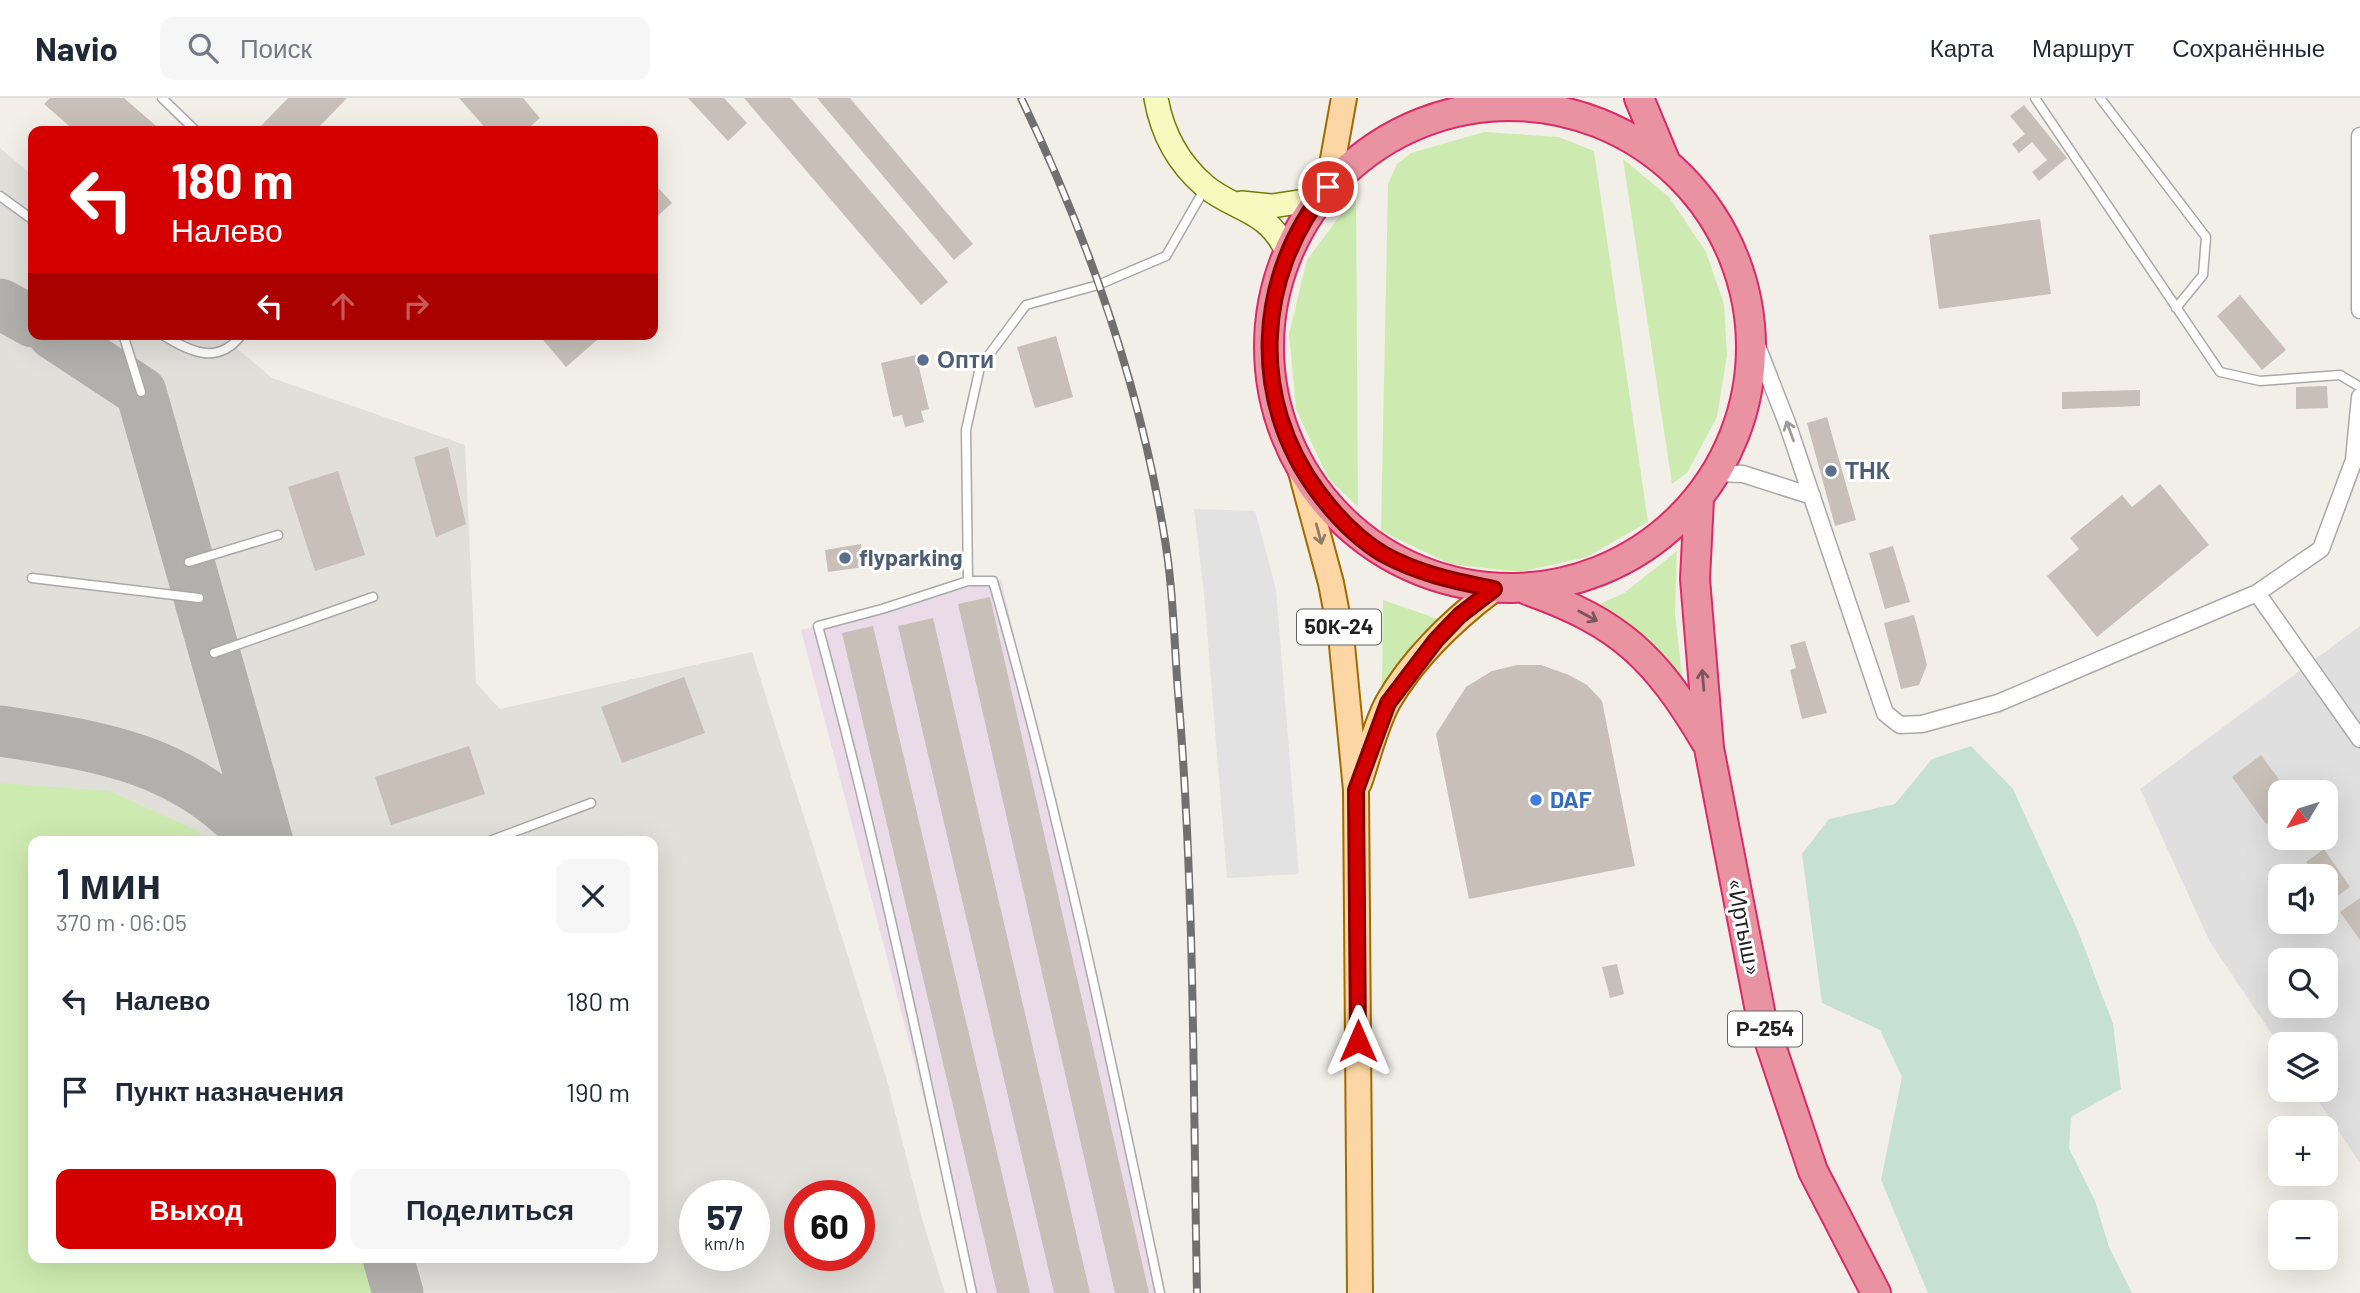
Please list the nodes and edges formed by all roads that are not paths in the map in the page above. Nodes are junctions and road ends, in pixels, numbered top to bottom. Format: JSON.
{"nodes":[{"id":1,"x":162,"y":98,"type":"edge"},
{"id":2,"x":1156,"y":98,"type":"edge"},
{"id":3,"x":1344,"y":98,"type":"edge"},
{"id":4,"x":1639,"y":98,"type":"edge"},
{"id":5,"x":2035,"y":98,"type":"edge"},
{"id":6,"x":2100,"y":98,"type":"edge"},
{"id":7,"x":1474,"y":101,"type":"edge"},
{"id":8,"x":1515,"y":101,"type":"edge"},
{"id":9,"x":191,"y":126,"type":"edge"},
{"id":10,"x":2360,"y":136,"type":"edge"},
{"id":11,"x":1666,"y":163,"type":"junction"},
{"id":12,"x":1206,"y":187,"type":"junction"},
{"id":13,"x":1323,"y":193,"type":"junction"},
{"id":14,"x":0,"y":196,"type":"edge"},
{"id":15,"x":1236,"y":202,"type":"junction"},
{"id":16,"x":28,"y":216,"type":"edge"},
{"id":17,"x":1287,"y":252,"type":"junction"},
{"id":18,"x":2176,"y":308,"type":"junction"},
{"id":19,"x":2360,"y":310,"type":"edge"},
{"id":20,"x":1752,"y":333,"type":"junction"},
{"id":21,"x":125,"y":340,"type":"edge"},
{"id":22,"x":170,"y":340,"type":"edge"},
{"id":23,"x":236,"y":340,"type":"edge"},
{"id":24,"x":2360,"y":387,"type":"edge"},
{"id":25,"x":141,"y":392,"type":"dead end"},
{"id":26,"x":2360,"y":397,"type":"edge"},
{"id":27,"x":1300,"y":468,"type":"junction"},
{"id":28,"x":1717,"y":473,"type":"junction"},
{"id":29,"x":1812,"y":496,"type":"junction"},
{"id":30,"x":1699,"y":499,"type":"junction"},
{"id":31,"x":278,"y":535,"type":"dead end"},
{"id":32,"x":189,"y":562,"type":"dead end"},
{"id":33,"x":32,"y":579,"type":"dead end"},
{"id":34,"x":968,"y":581,"type":"junction"},
{"id":35,"x":1494,"y":589,"type":"junction"},
{"id":36,"x":1525,"y":589,"type":"junction"},
{"id":37,"x":2257,"y":593,"type":"junction"},
{"id":38,"x":373,"y":597,"type":"dead end"},
{"id":39,"x":199,"y":598,"type":"dead end"},
{"id":40,"x":214,"y":653,"type":"dead end"},
{"id":41,"x":2360,"y":739,"type":"edge"},
{"id":42,"x":1709,"y":748,"type":"junction"},
{"id":43,"x":1356,"y":790,"type":"junction"},
{"id":44,"x":592,"y":803,"type":"dead end"},
{"id":45,"x":503,"y":836,"type":"edge"},
{"id":46,"x":972,"y":1293,"type":"edge"},
{"id":47,"x":1160,"y":1293,"type":"edge"},
{"id":48,"x":1360,"y":1293,"type":"edge"},
{"id":49,"x":1876,"y":1293,"type":"edge"}],
"edges":[{"from":1,"to":9,"type":"lane"},
{"from":2,"to":12,"type":"street"},
{"from":3,"to":13,"type":"main road","number":"50К-24"},
{"from":4,"to":11,"type":"highway"},
{"from":5,"to":18,"type":"lane"},
{"from":6,"to":18,"type":"lane"},
{"from":7,"to":8,"type":"highway"},
{"from":7,"to":13,"type":"highway"},
{"from":8,"to":11,"type":"highway"},
{"from":10,"to":19,"type":"street"},
{"from":11,"to":20,"type":"highway"},
{"from":12,"to":15,"type":"street"},
{"from":12,"to":34,"type":"lane"},
{"from":13,"to":15,"type":"street"},
{"from":13,"to":17,"type":"highway","number":"50К-24"},
{"from":14,"to":16,"type":"lane"},
{"from":15,"to":17,"type":"street"},
{"from":17,"to":27,"type":"highway","number":"50К-24"},
{"from":18,"to":24,"type":"lane"},
{"from":20,"to":28,"type":"highway"},
{"from":29,"to":20,"type":"street","one_way":true},
{"from":21,"to":25,"type":"lane"},
{"from":22,"to":23,"type":"lane"},
{"from":26,"to":37,"type":"street"},
{"from":27,"to":35,"type":"highway"},
{"from":27,"to":43,"type":"main road","number":"50К-24","one_way":true},
{"from":28,"to":29,"type":"street"},
{"from":28,"to":30,"type":"highway"},
{"from":29,"to":37,"type":"street"},
{"from":30,"to":36,"type":"highway"},
{"from":42,"to":30,"type":"highway","one_way":true},
{"from":31,"to":32,"type":"lane"},
{"from":33,"to":39,"type":"lane"},
{"from":34,"to":46,"type":"lane"},
{"from":34,"to":47,"type":"lane"},
{"from":35,"to":36,"type":"highway"},
{"from":35,"to":43,"type":"main road","number":"50К-24"},
{"from":36,"to":42,"type":"highway","one_way":true},
{"from":37,"to":41,"type":"street"},
{"from":38,"to":40,"type":"lane"},
{"from":42,"to":49,"type":"highway","name":"«Иртыш»","number":"Р-254"},
{"from":43,"to":48,"type":"main road","number":"50К-24"},
{"from":44,"to":45,"type":"lane"}]}
